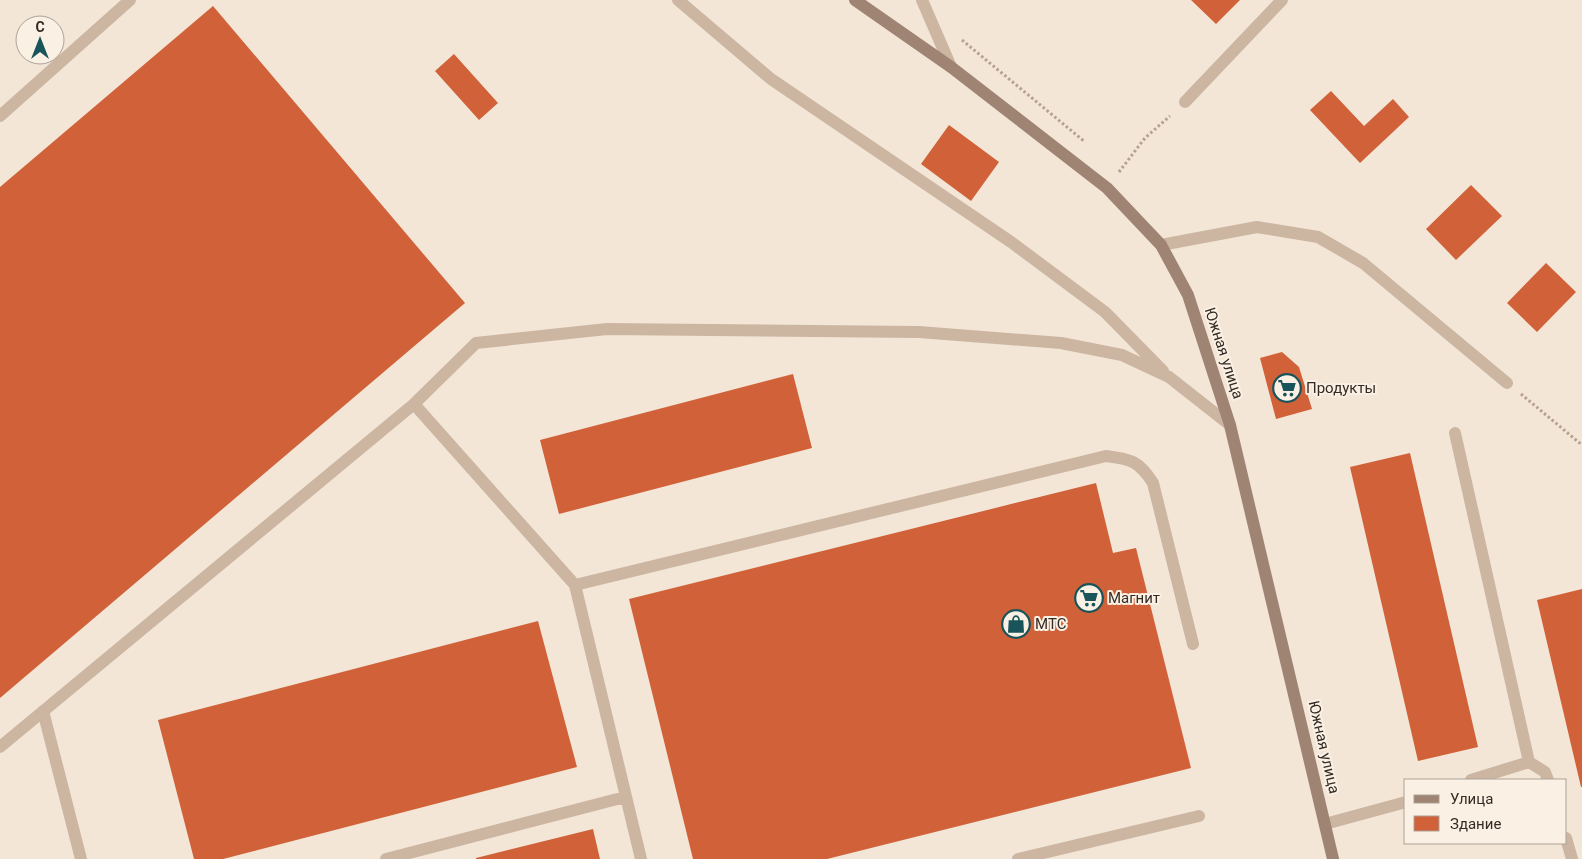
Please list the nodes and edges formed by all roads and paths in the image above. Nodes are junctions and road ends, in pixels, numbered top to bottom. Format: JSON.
{"nodes":[{"id":1,"x":130,"y":0,"type":"edge"},
{"id":2,"x":678,"y":0,"type":"edge"},
{"id":3,"x":855,"y":0,"type":"edge"},
{"id":4,"x":922,"y":0,"type":"edge"},
{"id":5,"x":1282,"y":0,"type":"edge"},
{"id":6,"x":960,"y":38,"type":"dead end"},
{"id":7,"x":951,"y":67,"type":"junction"},
{"id":8,"x":1185,"y":102,"type":"joint"},
{"id":9,"x":0,"y":116,"type":"edge"},
{"id":10,"x":1089,"y":146,"type":"dead end"},
{"id":11,"x":1112,"y":165,"type":"dead end"},
{"id":12,"x":1120,"y":171,"type":"junction"},
{"id":13,"x":1107,"y":188,"type":"junction"},
{"id":14,"x":1160,"y":245,"type":"junction"},
{"id":15,"x":1169,"y":377,"type":"junction"},
{"id":16,"x":1507,"y":383,"type":"joint"},
{"id":17,"x":414,"y":404,"type":"junction"},
{"id":18,"x":1230,"y":425,"type":"junction"},
{"id":19,"x":1455,"y":433,"type":"dead end"},
{"id":20,"x":1582,"y":445,"type":"edge"},
{"id":21,"x":576,"y":585,"type":"junction"},
{"id":22,"x":1193,"y":644,"type":"dead end"},
{"id":23,"x":43,"y":711,"type":"junction"},
{"id":24,"x":0,"y":747,"type":"edge"},
{"id":25,"x":1529,"y":762,"type":"junction"},
{"id":26,"x":1474,"y":779,"type":"edge"},
{"id":27,"x":1548,"y":779,"type":"edge"},
{"id":28,"x":626,"y":797,"type":"junction"},
{"id":29,"x":1404,"y":803,"type":"edge"},
{"id":30,"x":1199,"y":816,"type":"dead end"},
{"id":31,"x":1325,"y":824,"type":"junction"},
{"id":32,"x":1567,"y":842,"type":"edge"},
{"id":33,"x":80,"y":859,"type":"edge"},
{"id":34,"x":386,"y":859,"type":"edge"},
{"id":35,"x":641,"y":859,"type":"edge"},
{"id":36,"x":1018,"y":859,"type":"edge"},
{"id":37,"x":1333,"y":859,"type":"edge"},
{"id":38,"x":1572,"y":859,"type":"edge"}],
"edges":[{"from":1,"to":9,"type":"street"},
{"from":2,"to":15,"type":"street"},
{"from":3,"to":7,"type":"street","name":"Южная улица"},
{"from":4,"to":7,"type":"street"},
{"from":5,"to":8,"type":"street"},
{"from":6,"to":10,"type":"path"},
{"from":7,"to":13,"type":"street","name":"Южная улица"},
{"from":8,"to":12,"type":"path"},
{"from":11,"to":12,"type":"path"},
{"from":12,"to":13,"type":"path"},
{"from":13,"to":14,"type":"street","name":"Южная улица"},
{"from":14,"to":16,"type":"street"},
{"from":14,"to":18,"type":"street","name":"Южная улица"},
{"from":15,"to":17,"type":"street"},
{"from":15,"to":18,"type":"street"},
{"from":16,"to":20,"type":"path"},
{"from":17,"to":21,"type":"street"},
{"from":17,"to":23,"type":"street"},
{"from":18,"to":31,"type":"street","name":"Южная улица"},
{"from":19,"to":25,"type":"street"},
{"from":21,"to":22,"type":"street"},
{"from":21,"to":28,"type":"street"},
{"from":23,"to":24,"type":"street"},
{"from":23,"to":33,"type":"street"},
{"from":25,"to":26,"type":"street"},
{"from":25,"to":27,"type":"street"},
{"from":28,"to":34,"type":"street"},
{"from":28,"to":35,"type":"street"},
{"from":29,"to":31,"type":"street"},
{"from":30,"to":36,"type":"street"},
{"from":31,"to":37,"type":"street","name":"Южная улица"},
{"from":32,"to":38,"type":"street"}]}
